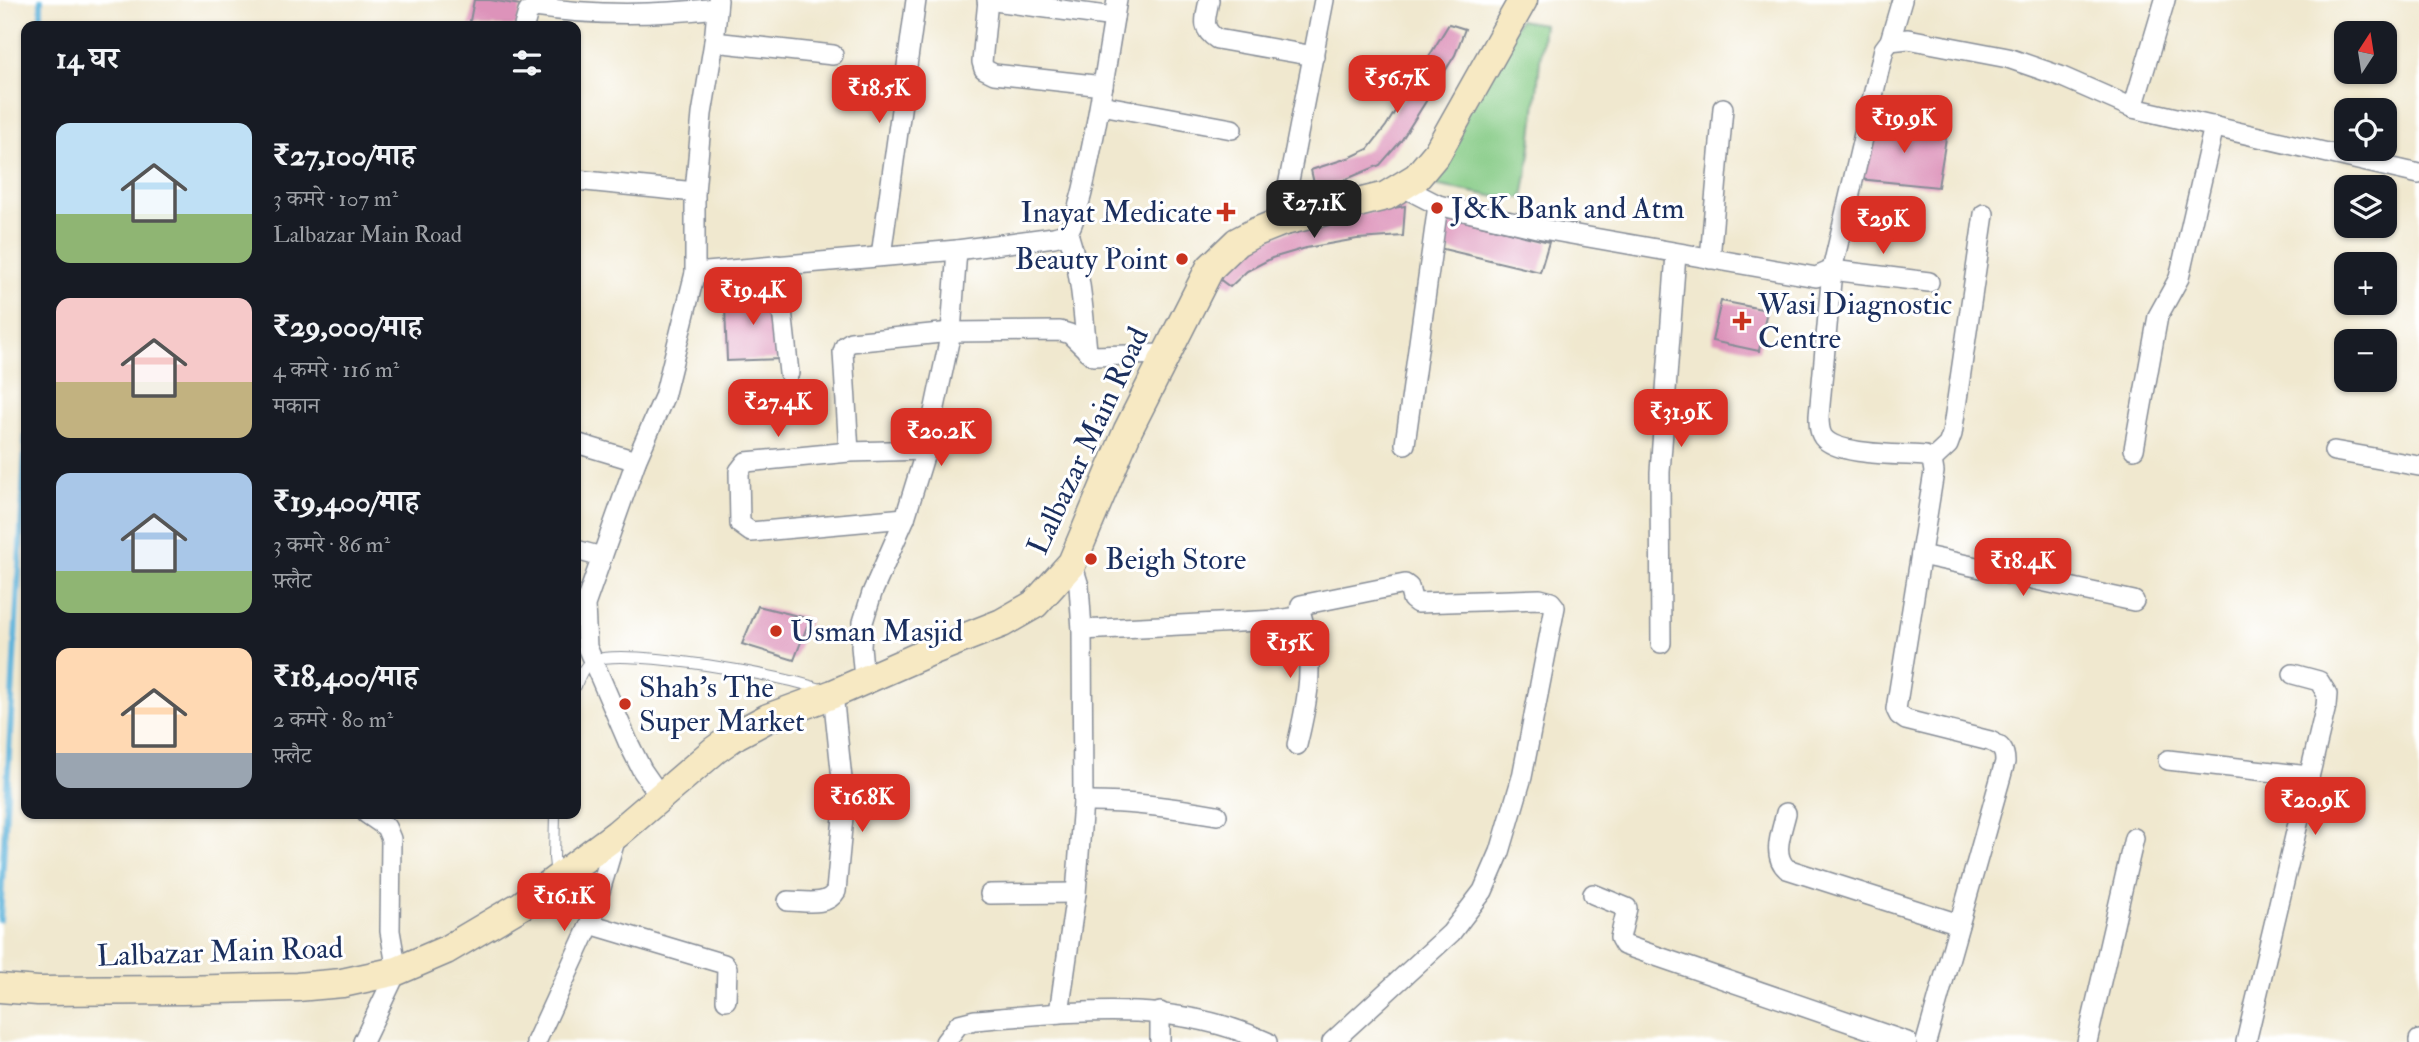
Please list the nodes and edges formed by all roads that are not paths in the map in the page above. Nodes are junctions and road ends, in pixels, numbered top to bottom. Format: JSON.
{"nodes":[{"id":1,"x":916,"y":0,"type":"edge"},
{"id":2,"x":988,"y":0,"type":"edge"},
{"id":3,"x":1209,"y":0,"type":"edge"},
{"id":4,"x":1324,"y":0,"type":"edge"},
{"id":5,"x":1523,"y":0,"type":"edge"},
{"id":6,"x":1902,"y":0,"type":"edge"},
{"id":7,"x":2165,"y":0,"type":"edge"},
{"id":8,"x":717,"y":4,"type":"edge"},
{"id":9,"x":1116,"y":9,"type":"edge"},
{"id":10,"x":525,"y":21,"type":"edge"},
{"id":11,"x":1890,"y":41,"type":"junction"},
{"id":12,"x":714,"y":42,"type":"junction"},
{"id":13,"x":834,"y":55,"type":"dead end"},
{"id":14,"x":1314,"y":56,"type":"junction"},
{"id":15,"x":1102,"y":95,"type":"junction"},
{"id":16,"x":1723,"y":108,"type":"dead end"},
{"id":17,"x":2133,"y":108,"type":"junction"},
{"id":18,"x":2214,"y":126,"type":"junction"},
{"id":19,"x":1232,"y":129,"type":"dead end"},
{"id":20,"x":2419,"y":174,"type":"edge"},
{"id":21,"x":581,"y":181,"type":"edge"},
{"id":22,"x":1403,"y":187,"type":"junction"},
{"id":23,"x":695,"y":192,"type":"junction"},
{"id":24,"x":1438,"y":205,"type":"junction"},
{"id":25,"x":1984,"y":214,"type":"dead end"},
{"id":26,"x":1281,"y":222,"type":"junction"},
{"id":27,"x":1068,"y":233,"type":"junction"},
{"id":28,"x":957,"y":250,"type":"junction"},
{"id":29,"x":1676,"y":254,"type":"junction"},
{"id":30,"x":881,"y":256,"type":"junction"},
{"id":31,"x":1710,"y":259,"type":"junction"},
{"id":32,"x":777,"y":265,"type":"junction"},
{"id":33,"x":1832,"y":270,"type":"junction"},
{"id":34,"x":695,"y":273,"type":"junction"},
{"id":35,"x":1929,"y":282,"type":"dead end"},
{"id":36,"x":951,"y":332,"type":"junction"},
{"id":37,"x":1087,"y":351,"type":"junction"},
{"id":38,"x":1164,"y":354,"type":"junction"},
{"id":39,"x":789,"y":373,"type":"dead end"},
{"id":40,"x":581,"y":444,"type":"edge"},
{"id":41,"x":1405,"y":444,"type":"dead end"},
{"id":42,"x":2134,"y":449,"type":"dead end"},
{"id":43,"x":926,"y":450,"type":"junction"},
{"id":44,"x":849,"y":452,"type":"junction"},
{"id":45,"x":2334,"y":452,"type":"dead end"},
{"id":46,"x":1932,"y":460,"type":"junction"},
{"id":47,"x":636,"y":461,"type":"junction"},
{"id":48,"x":2419,"y":466,"type":"edge"},
{"id":49,"x":905,"y":518,"type":"junction"},
{"id":50,"x":581,"y":551,"type":"edge"},
{"id":51,"x":1921,"y":555,"type":"junction"},
{"id":52,"x":602,"y":557,"type":"junction"},
{"id":53,"x":1072,"y":564,"type":"junction"},
{"id":54,"x":2134,"y":601,"type":"dead end"},
{"id":55,"x":1301,"y":614,"type":"junction"},
{"id":56,"x":1082,"y":631,"type":"junction"},
{"id":57,"x":1661,"y":643,"type":"dead end"},
{"id":58,"x":586,"y":651,"type":"edge"},
{"id":59,"x":2293,"y":674,"type":"dead end"},
{"id":60,"x":581,"y":676,"type":"edge"},
{"id":61,"x":864,"y":679,"type":"junction"},
{"id":62,"x":833,"y":694,"type":"junction"},
{"id":63,"x":1297,"y":745,"type":"dead end"},
{"id":64,"x":2168,"y":760,"type":"dead end"},
{"id":65,"x":2309,"y":776,"type":"junction"},
{"id":66,"x":660,"y":796,"type":"junction"},
{"id":67,"x":1083,"y":802,"type":"junction"},
{"id":68,"x":1786,"y":813,"type":"dead end"},
{"id":69,"x":1217,"y":815,"type":"dead end"},
{"id":70,"x":374,"y":819,"type":"edge"},
{"id":71,"x":555,"y":819,"type":"edge"},
{"id":72,"x":617,"y":834,"type":"junction"},
{"id":73,"x":2134,"y":838,"type":"dead end"},
{"id":74,"x":556,"y":881,"type":"junction"},
{"id":75,"x":1076,"y":892,"type":"junction"},
{"id":76,"x":990,"y":894,"type":"dead end"},
{"id":77,"x":1593,"y":894,"type":"dead end"},
{"id":78,"x":788,"y":901,"type":"dead end"},
{"id":79,"x":1959,"y":924,"type":"junction"},
{"id":80,"x":590,"y":925,"type":"junction"},
{"id":81,"x":397,"y":971,"type":"junction"},
{"id":82,"x":0,"y":988,"type":"edge"},
{"id":83,"x":726,"y":1000,"type":"dead end"},
{"id":84,"x":1160,"y":1012,"type":"junction"},
{"id":85,"x":1059,"y":1013,"type":"junction"},
{"id":86,"x":363,"y":1042,"type":"edge"},
{"id":87,"x":536,"y":1042,"type":"edge"},
{"id":88,"x":945,"y":1042,"type":"edge"},
{"id":89,"x":1160,"y":1042,"type":"edge"},
{"id":90,"x":1267,"y":1042,"type":"edge"},
{"id":91,"x":1332,"y":1042,"type":"edge"},
{"id":92,"x":1906,"y":1042,"type":"edge"},
{"id":93,"x":1926,"y":1042,"type":"edge"},
{"id":94,"x":2087,"y":1042,"type":"edge"},
{"id":95,"x":2246,"y":1042,"type":"edge"}],
"edges":[{"from":1,"to":30,"type":"street"},
{"from":2,"to":9,"type":"street"},
{"from":2,"to":15,"type":"street"},
{"from":3,"to":14,"type":"street"},
{"from":4,"to":14,"type":"street"},
{"from":5,"to":22,"type":"main road","name":"Lalbazar Main Road"},
{"from":6,"to":11,"type":"street"},
{"from":7,"to":17,"type":"street"},
{"from":8,"to":10,"type":"street"},
{"from":8,"to":12,"type":"street"},
{"from":9,"to":15,"type":"street"},
{"from":11,"to":17,"type":"street"},
{"from":11,"to":33,"type":"street"},
{"from":12,"to":13,"type":"street"},
{"from":12,"to":23,"type":"street"},
{"from":14,"to":26,"type":"street"},
{"from":15,"to":19,"type":"street"},
{"from":15,"to":27,"type":"street"},
{"from":16,"to":31,"type":"street"},
{"from":17,"to":18,"type":"street"},
{"from":18,"to":20,"type":"street"},
{"from":18,"to":42,"type":"street"},
{"from":21,"to":23,"type":"street"},
{"from":22,"to":24,"type":"street"},
{"from":22,"to":26,"type":"main road","name":"Lalbazar Main Road"},
{"from":23,"to":34,"type":"street"},
{"from":24,"to":29,"type":"street"},
{"from":24,"to":41,"type":"street"},
{"from":25,"to":46,"type":"street"},
{"from":26,"to":38,"type":"main road","name":"Lalbazar Main Road"},
{"from":27,"to":28,"type":"street"},
{"from":27,"to":37,"type":"street"},
{"from":28,"to":30,"type":"street"},
{"from":28,"to":36,"type":"street"},
{"from":29,"to":31,"type":"street"},
{"from":29,"to":57,"type":"street"},
{"from":30,"to":32,"type":"street"},
{"from":31,"to":33,"type":"street"},
{"from":32,"to":34,"type":"street"},
{"from":32,"to":39,"type":"street"},
{"from":33,"to":35,"type":"street"},
{"from":33,"to":46,"type":"street"},
{"from":34,"to":47,"type":"street"},
{"from":36,"to":37,"type":"street"},
{"from":36,"to":43,"type":"street"},
{"from":36,"to":44,"type":"street"},
{"from":37,"to":38,"type":"street"},
{"from":38,"to":53,"type":"main road","name":"Lalbazar Main Road"},
{"from":40,"to":47,"type":"street"},
{"from":43,"to":44,"type":"street"},
{"from":43,"to":49,"type":"street"},
{"from":44,"to":49,"type":"street"},
{"from":45,"to":48,"type":"street"},
{"from":46,"to":51,"type":"street"},
{"from":47,"to":52,"type":"street"},
{"from":49,"to":61,"type":"street"},
{"from":50,"to":52,"type":"street"},
{"from":51,"to":54,"type":"street"},
{"from":51,"to":79,"type":"street"},
{"from":52,"to":58,"type":"street"},
{"from":53,"to":56,"type":"street"},
{"from":53,"to":61,"type":"main road","name":"Lalbazar Main Road"},
{"from":55,"to":56,"type":"street"},
{"from":55,"to":63,"type":"street"},
{"from":55,"to":91,"type":"street"},
{"from":56,"to":67,"type":"street"},
{"from":58,"to":60,"type":"lane"},
{"from":58,"to":62,"type":"lane"},
{"from":58,"to":66,"type":"street"},
{"from":59,"to":65,"type":"street"},
{"from":61,"to":62,"type":"main road","name":"Lalbazar Main Road"},
{"from":62,"to":66,"type":"main road","name":"Lalbazar Main Road"},
{"from":62,"to":78,"type":"street"},
{"from":64,"to":65,"type":"street"},
{"from":65,"to":95,"type":"street"},
{"from":66,"to":72,"type":"main road","name":"Lalbazar Main Road"},
{"from":67,"to":69,"type":"street"},
{"from":67,"to":75,"type":"street"},
{"from":68,"to":79,"type":"street"},
{"from":70,"to":81,"type":"street"},
{"from":71,"to":74,"type":"lane"},
{"from":72,"to":74,"type":"main road","name":"Lalbazar Main Road"},
{"from":72,"to":80,"type":"street"},
{"from":73,"to":94,"type":"street"},
{"from":74,"to":81,"type":"main road","name":"Lalbazar Main Road"},
{"from":75,"to":76,"type":"street"},
{"from":75,"to":85,"type":"street"},
{"from":77,"to":92,"type":"street"},
{"from":79,"to":93,"type":"street"},
{"from":80,"to":83,"type":"street"},
{"from":80,"to":87,"type":"street"},
{"from":81,"to":82,"type":"main road","name":"Lalbazar Main Road"},
{"from":81,"to":86,"type":"street"},
{"from":84,"to":85,"type":"street"},
{"from":84,"to":89,"type":"street"},
{"from":84,"to":90,"type":"street"},
{"from":85,"to":88,"type":"street"}]}
